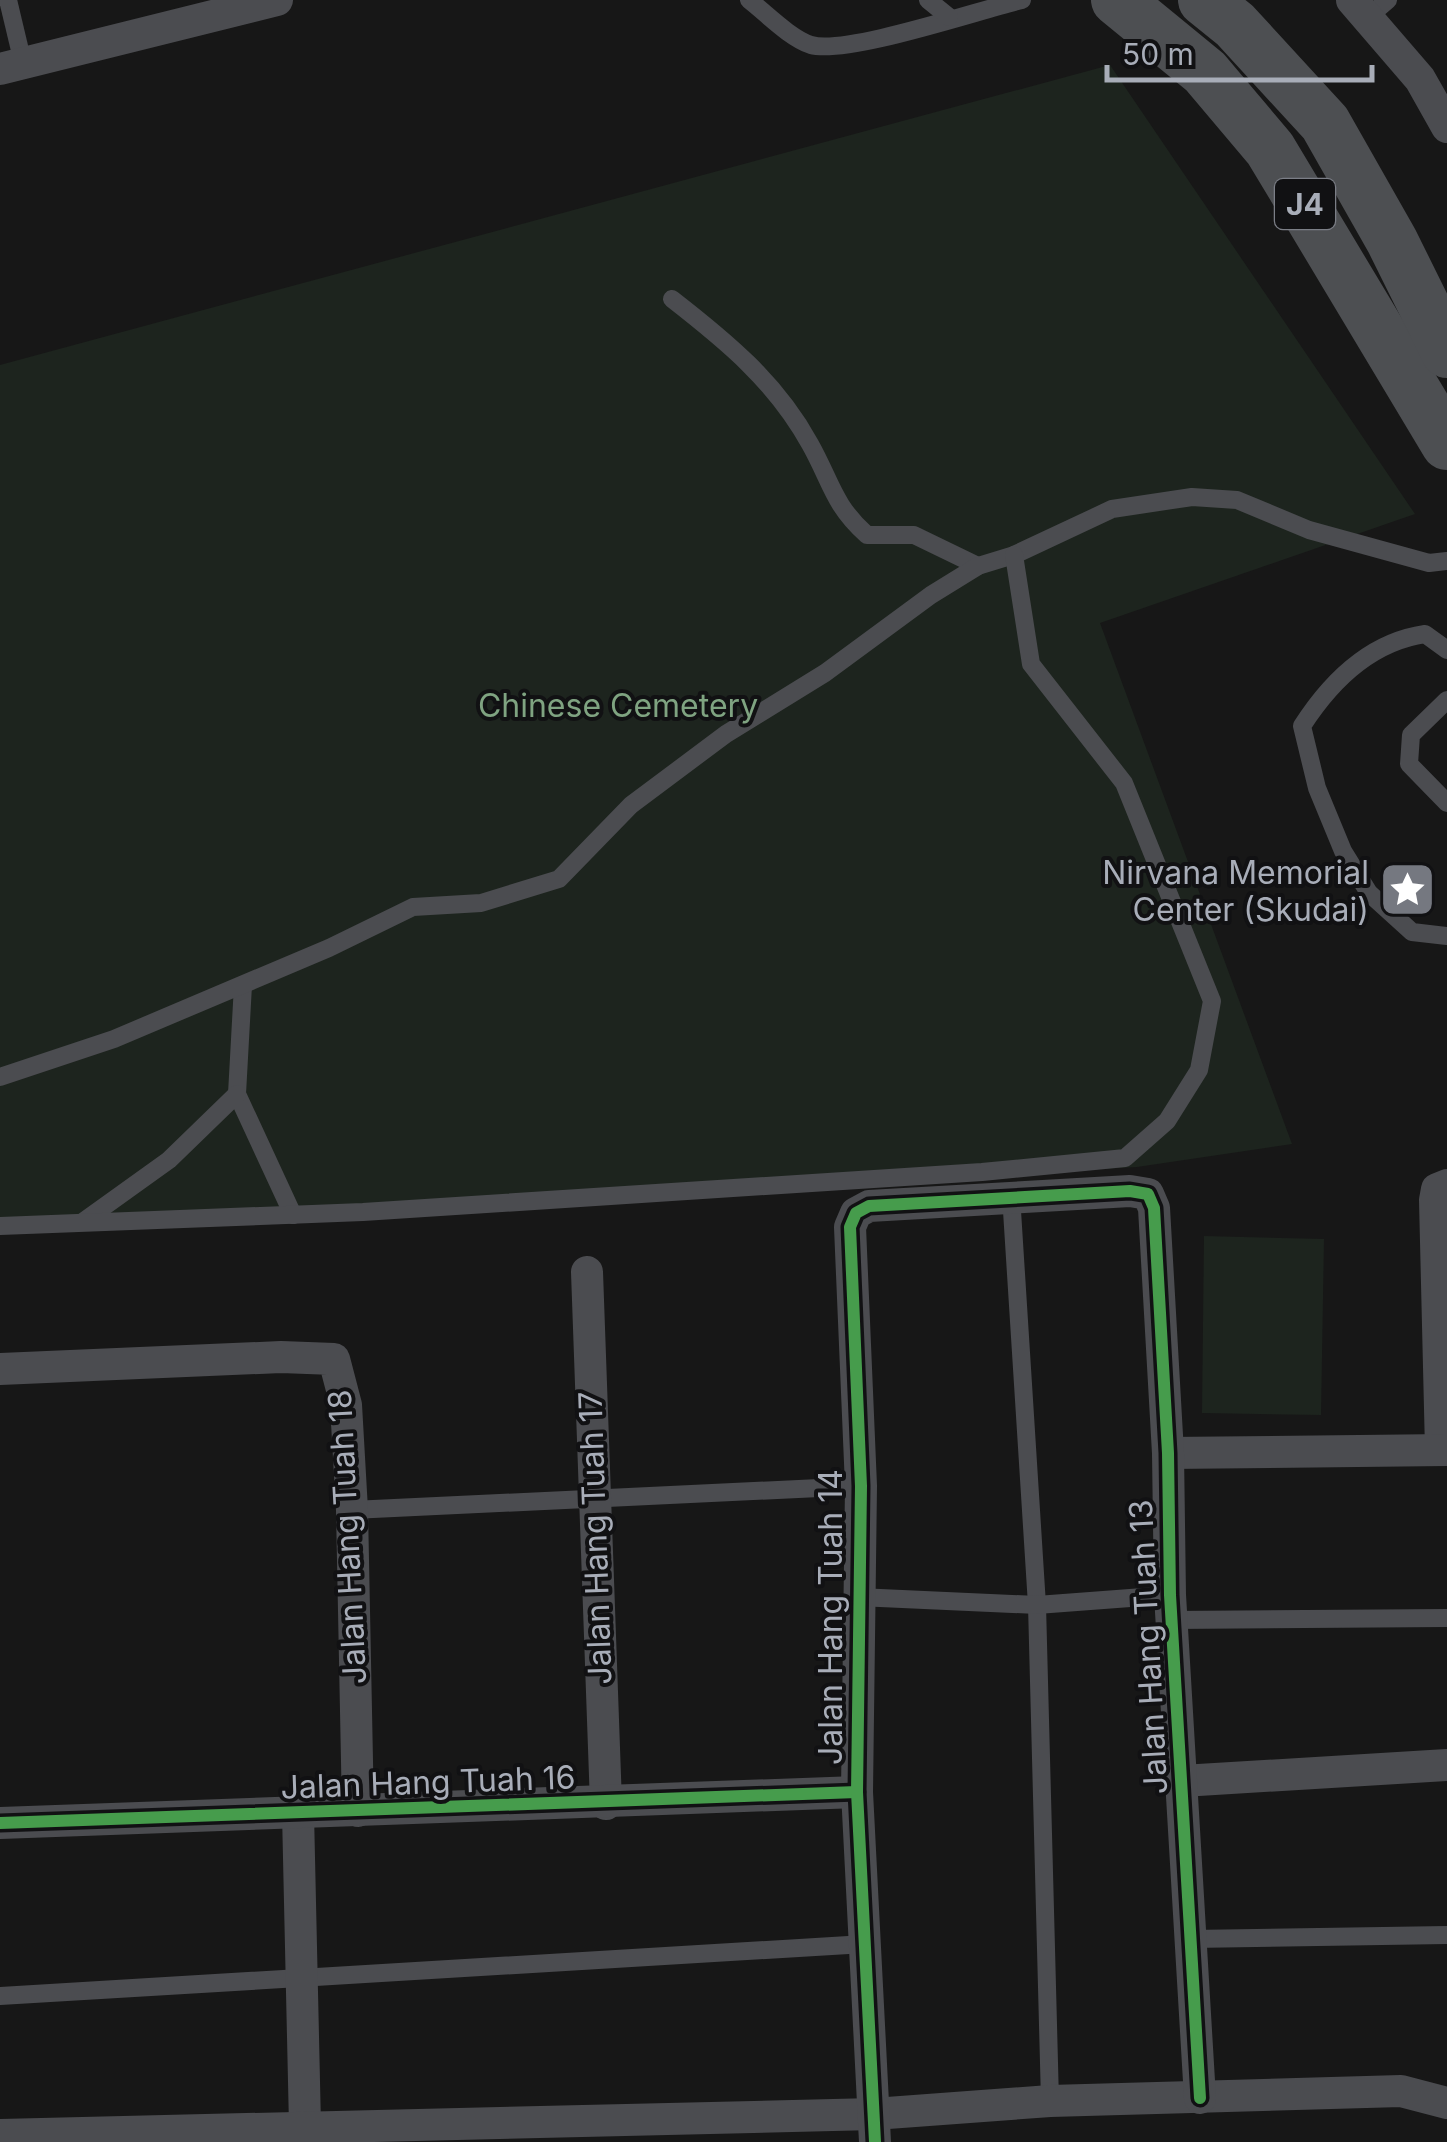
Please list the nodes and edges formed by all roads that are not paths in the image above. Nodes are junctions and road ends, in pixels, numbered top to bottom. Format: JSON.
{"nodes":[{"id":1,"x":8,"y":0,"type":"edge"},
{"id":2,"x":277,"y":0,"type":"edge"},
{"id":3,"x":748,"y":0,"type":"edge"},
{"id":4,"x":928,"y":0,"type":"edge"},
{"id":5,"x":1022,"y":0,"type":"edge"},
{"id":6,"x":1117,"y":0,"type":"edge"},
{"id":7,"x":1204,"y":0,"type":"edge"},
{"id":8,"x":1369,"y":6,"type":"edge"},
{"id":9,"x":949,"y":17,"type":"junction"},
{"id":10,"x":11,"y":66,"type":"edge"},
{"id":11,"x":1447,"y":127,"type":"edge"},
{"id":12,"x":672,"y":299,"type":"dead end"},
{"id":13,"x":1447,"y":352,"type":"edge"},
{"id":14,"x":1447,"y":444,"type":"edge"},
{"id":15,"x":1014,"y":556,"type":"junction"},
{"id":16,"x":1447,"y":562,"type":"edge"},
{"id":17,"x":978,"y":566,"type":"junction"},
{"id":18,"x":1447,"y":650,"type":"edge"},
{"id":19,"x":1447,"y":700,"type":"edge"},
{"id":20,"x":1447,"y":803,"type":"edge"},
{"id":21,"x":1447,"y":936,"type":"edge"},
{"id":22,"x":243,"y":985,"type":"junction"},
{"id":23,"x":0,"y":1077,"type":"edge"},
{"id":24,"x":237,"y":1094,"type":"junction"},
{"id":25,"x":1447,"y":1185,"type":"edge"},
{"id":26,"x":1012,"y":1195,"type":"junction"},
{"id":27,"x":292,"y":1216,"type":"junction"},
{"id":28,"x":83,"y":1222,"type":"junction"},
{"id":29,"x":0,"y":1226,"type":"edge"},
{"id":30,"x":587,"y":1272,"type":"dead end"},
{"id":31,"x":0,"y":1369,"type":"edge"},
{"id":32,"x":1444,"y":1450,"type":"edge"},
{"id":33,"x":1168,"y":1453,"type":"junction"},
{"id":34,"x":860,"y":1486,"type":"junction"},
{"id":35,"x":592,"y":1499,"type":"junction"},
{"id":36,"x":352,"y":1510,"type":"junction"},
{"id":37,"x":858,"y":1597,"type":"junction"},
{"id":38,"x":1036,"y":1605,"type":"junction"},
{"id":39,"x":1171,"y":1607,"type":"junction"},
{"id":40,"x":1447,"y":1618,"type":"edge"},
{"id":41,"x":1447,"y":1765,"type":"edge"},
{"id":42,"x":1182,"y":1781,"type":"junction"},
{"id":43,"x":856,"y":1792,"type":"junction"},
{"id":44,"x":606,"y":1804,"type":"junction"},
{"id":45,"x":358,"y":1811,"type":"junction"},
{"id":46,"x":298,"y":1813,"type":"junction"},
{"id":47,"x":0,"y":1823,"type":"edge"},
{"id":48,"x":1447,"y":1935,"type":"edge"},
{"id":49,"x":1191,"y":1939,"type":"junction"},
{"id":50,"x":865,"y":1944,"type":"junction"},
{"id":51,"x":302,"y":1977,"type":"junction"},
{"id":52,"x":0,"y":1996,"type":"edge"},
{"id":53,"x":1200,"y":2098,"type":"junction"},
{"id":54,"x":1050,"y":2101,"type":"junction"},
{"id":55,"x":1447,"y":2103,"type":"edge"},
{"id":56,"x":305,"y":2126,"type":"junction"},
{"id":57,"x":874,"y":2128,"type":"edge"},
{"id":58,"x":0,"y":2135,"type":"edge"}],
"edges":[{"from":1,"to":10,"type":"lane"},
{"from":2,"to":10,"type":"street"},
{"from":3,"to":9,"type":"lane"},
{"from":4,"to":9,"type":"lane"},
{"from":5,"to":9,"type":"lane"},
{"from":6,"to":14,"type":"main road","number":"J4"},
{"from":7,"to":13,"type":"main road","number":"J4"},
{"from":8,"to":11,"type":"street"},
{"from":12,"to":17,"type":"lane"},
{"from":15,"to":16,"type":"lane"},
{"from":15,"to":17,"type":"lane"},
{"from":15,"to":27,"type":"lane"},
{"from":17,"to":22,"type":"lane"},
{"from":18,"to":21,"type":"lane"},
{"from":19,"to":20,"type":"lane"},
{"from":22,"to":23,"type":"lane"},
{"from":22,"to":24,"type":"lane"},
{"from":24,"to":27,"type":"lane"},
{"from":24,"to":28,"type":"lane"},
{"from":25,"to":32,"type":"street"},
{"from":26,"to":33,"type":"street","name":"Jalan Hang Tuah 13"},
{"from":26,"to":34,"type":"street","name":"Jalan Hang Tuah 14"},
{"from":26,"to":38,"type":"lane"},
{"from":27,"to":28,"type":"lane"},
{"from":28,"to":29,"type":"lane"},
{"from":30,"to":35,"type":"street","name":"Jalan Hang Tuah 17"},
{"from":31,"to":36,"type":"street","name":"Jalan Hang Tuah 18"},
{"from":32,"to":33,"type":"street"},
{"from":33,"to":39,"type":"street","name":"Jalan Hang Tuah 13"},
{"from":34,"to":35,"type":"lane"},
{"from":34,"to":37,"type":"street","name":"Jalan Hang Tuah 14"},
{"from":35,"to":36,"type":"lane"},
{"from":35,"to":44,"type":"street","name":"Jalan Hang Tuah 17"},
{"from":36,"to":45,"type":"street","name":"Jalan Hang Tuah 18"},
{"from":37,"to":38,"type":"lane"},
{"from":37,"to":43,"type":"street","name":"Jalan Hang Tuah 14"},
{"from":38,"to":39,"type":"lane"},
{"from":38,"to":54,"type":"lane"},
{"from":39,"to":40,"type":"lane"},
{"from":39,"to":42,"type":"street","name":"Jalan Hang Tuah 13"},
{"from":41,"to":42,"type":"street"},
{"from":42,"to":49,"type":"street","name":"Jalan Hang Tuah 13"},
{"from":43,"to":44,"type":"street","name":"Jalan Hang Tuah 16"},
{"from":43,"to":50,"type":"street","name":"Jalan Hang Tuah 14"},
{"from":44,"to":45,"type":"street","name":"Jalan Hang Tuah 16"},
{"from":45,"to":46,"type":"street","name":"Jalan Hang Tuah 16"},
{"from":46,"to":47,"type":"street","name":"Jalan Hang Tuah 16"},
{"from":46,"to":51,"type":"street"},
{"from":48,"to":49,"type":"lane"},
{"from":49,"to":53,"type":"street","name":"Jalan Hang Tuah 13"},
{"from":50,"to":51,"type":"lane"},
{"from":50,"to":57,"type":"street","name":"Jalan Hang Tuah 14"},
{"from":51,"to":52,"type":"lane"},
{"from":51,"to":56,"type":"street"},
{"from":53,"to":54,"type":"street"},
{"from":53,"to":55,"type":"street"},
{"from":54,"to":57,"type":"street"},
{"from":56,"to":57,"type":"street"},
{"from":56,"to":58,"type":"street"}]}
